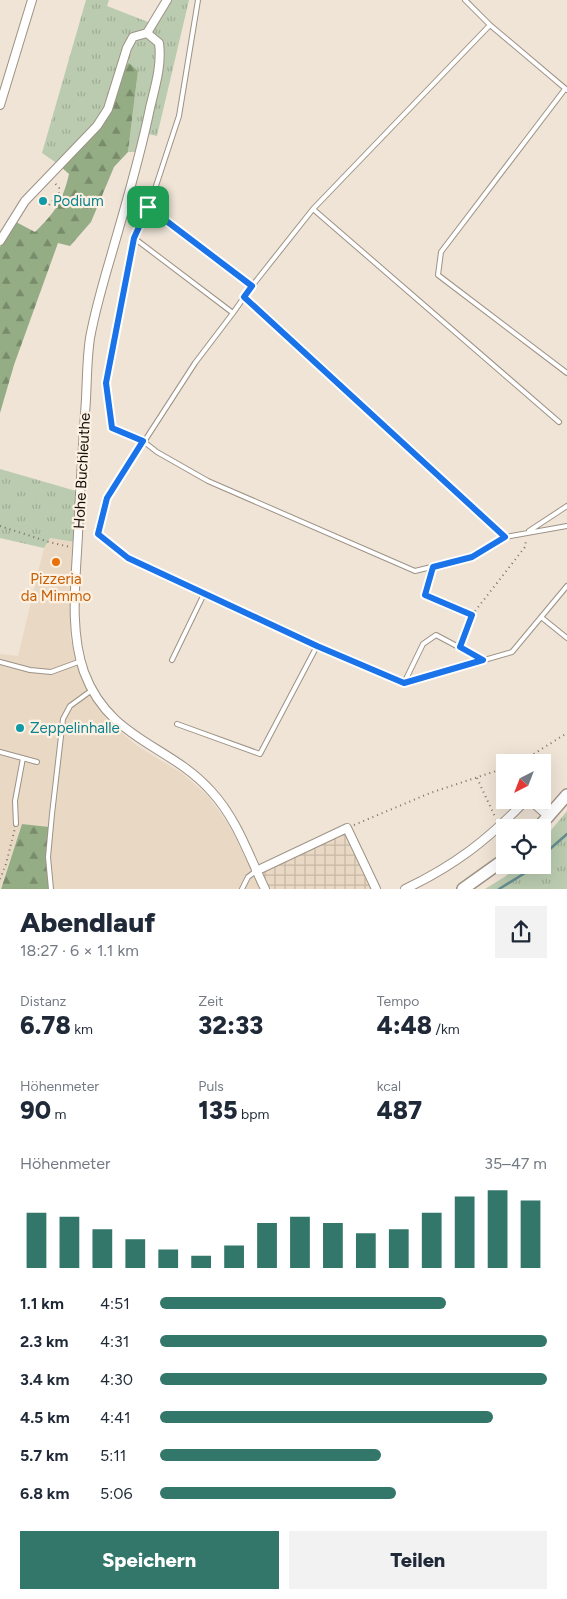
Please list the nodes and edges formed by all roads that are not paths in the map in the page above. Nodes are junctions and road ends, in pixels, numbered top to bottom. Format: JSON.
{"nodes":[{"id":1,"x":32,"y":0,"type":"edge"},
{"id":2,"x":167,"y":0,"type":"edge"},
{"id":3,"x":198,"y":0,"type":"edge"},
{"id":4,"x":465,"y":0,"type":"edge"},
{"id":5,"x":490,"y":25,"type":"junction"},
{"id":6,"x":147,"y":33,"type":"junction"},
{"id":7,"x":566,"y":89,"type":"edge"},
{"id":8,"x":0,"y":105,"type":"edge"},
{"id":9,"x":148,"y":207,"type":"junction"},
{"id":10,"x":313,"y":209,"type":"junction"},
{"id":11,"x":134,"y":238,"type":"junction"},
{"id":12,"x":0,"y":241,"type":"edge"},
{"id":13,"x":252,"y":286,"type":"junction"},
{"id":14,"x":244,"y":297,"type":"junction"},
{"id":15,"x":233,"y":314,"type":"junction"},
{"id":16,"x":567,"y":373,"type":"edge"},
{"id":17,"x":559,"y":422,"type":"dead end"},
{"id":18,"x":143,"y":441,"type":"junction"},
{"id":19,"x":567,"y":506,"type":"edge"},
{"id":20,"x":567,"y":526,"type":"edge"},
{"id":21,"x":526,"y":533,"type":"junction"},
{"id":22,"x":505,"y":537,"type":"junction"},
{"id":23,"x":567,"y":586,"type":"edge"},
{"id":24,"x":204,"y":594,"type":"junction"},
{"id":25,"x":541,"y":617,"type":"junction"},
{"id":26,"x":567,"y":638,"type":"edge"},
{"id":27,"x":317,"y":646,"type":"junction"},
{"id":28,"x":172,"y":660,"type":"dead end"},
{"id":29,"x":483,"y":660,"type":"junction"},
{"id":30,"x":0,"y":662,"type":"edge"},
{"id":31,"x":81,"y":662,"type":"junction"},
{"id":32,"x":404,"y":683,"type":"junction"},
{"id":33,"x":92,"y":690,"type":"junction"},
{"id":34,"x":178,"y":724,"type":"dead end"},
{"id":35,"x":0,"y":752,"type":"edge"},
{"id":36,"x":23,"y":758,"type":"junction"},
{"id":37,"x":37,"y":762,"type":"dead end"},
{"id":38,"x":567,"y":795,"type":"edge"},
{"id":39,"x":519,"y":809,"type":"edge"},
{"id":40,"x":539,"y":809,"type":"edge"},
{"id":41,"x":548,"y":816,"type":"junction"},
{"id":42,"x":546,"y":819,"type":"edge"},
{"id":43,"x":16,"y":824,"type":"road end"},
{"id":44,"x":496,"y":866,"type":"edge"},
{"id":45,"x":256,"y":871,"type":"junction"},
{"id":46,"x":51,"y":889,"type":"edge"},
{"id":47,"x":242,"y":889,"type":"edge"},
{"id":48,"x":265,"y":889,"type":"edge"},
{"id":49,"x":376,"y":889,"type":"edge"},
{"id":50,"x":405,"y":889,"type":"edge"},
{"id":51,"x":463,"y":889,"type":"edge"}],
"edges":[{"from":1,"to":8,"type":"street"},
{"from":2,"to":6,"type":"street"},
{"from":3,"to":9,"type":"lane"},
{"from":4,"to":5,"type":"lane"},
{"from":5,"to":7,"type":"lane"},
{"from":5,"to":10,"type":"lane"},
{"from":6,"to":12,"type":"street"},
{"from":6,"to":31,"type":"street","name":"Hohe Buchleuthe"},
{"from":7,"to":16,"type":"lane"},
{"from":9,"to":11,"type":"lane"},
{"from":9,"to":13,"type":"lane"},
{"from":10,"to":13,"type":"lane"},
{"from":10,"to":17,"type":"lane"},
{"from":11,"to":15,"type":"lane"},
{"from":11,"to":18,"type":"lane"},
{"from":13,"to":14,"type":"lane"},
{"from":14,"to":15,"type":"lane"},
{"from":14,"to":22,"type":"lane"},
{"from":15,"to":18,"type":"lane"},
{"from":18,"to":22,"type":"lane"},
{"from":18,"to":24,"type":"lane"},
{"from":19,"to":21,"type":"lane"},
{"from":20,"to":21,"type":"lane"},
{"from":21,"to":22,"type":"lane"},
{"from":23,"to":25,"type":"lane"},
{"from":24,"to":27,"type":"lane"},
{"from":24,"to":28,"type":"lane"},
{"from":25,"to":26,"type":"lane"},
{"from":25,"to":29,"type":"lane"},
{"from":27,"to":32,"type":"lane"},
{"from":27,"to":34,"type":"lane"},
{"from":29,"to":32,"type":"lane"},
{"from":29,"to":32,"type":"lane"},
{"from":30,"to":31,"type":"lane"},
{"from":31,"to":33,"type":"street","name":"Hohe Buchleuthe"},
{"from":33,"to":45,"type":"street","name":"Hohe Buchleuthe"},
{"from":33,"to":46,"type":"lane"},
{"from":35,"to":36,"type":"lane"},
{"from":36,"to":37,"type":"lane"},
{"from":36,"to":43,"type":"lane"},
{"from":38,"to":41,"type":"street"},
{"from":39,"to":50,"type":"street"},
{"from":40,"to":41,"type":"street"},
{"from":41,"to":42,"type":"street"},
{"from":44,"to":51,"type":"street"},
{"from":45,"to":47,"type":"lane"},
{"from":45,"to":48,"type":"street","name":"Hohe Buchleuthe"},
{"from":45,"to":49,"type":"street"}]}
